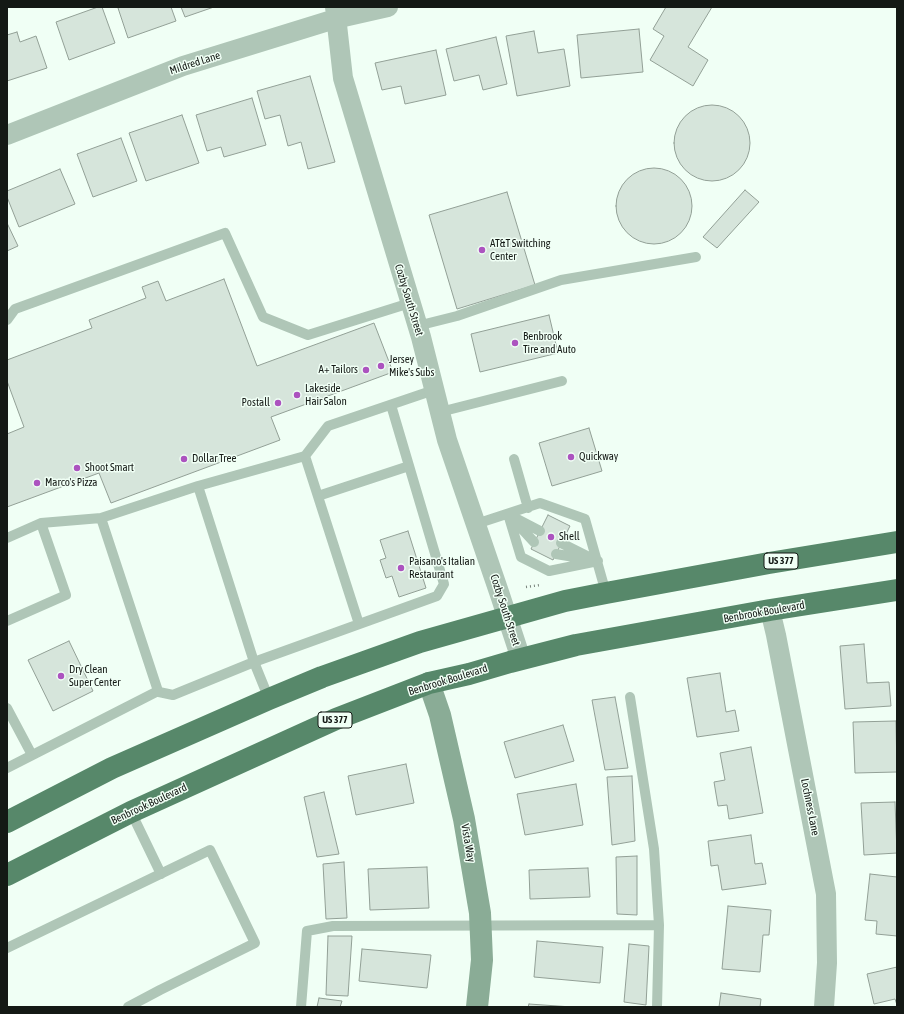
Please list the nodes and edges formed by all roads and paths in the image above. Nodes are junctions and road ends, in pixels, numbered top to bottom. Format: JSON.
{"nodes":[{"id":1,"x":388,"y":7,"type":"edge"},
{"id":2,"x":335,"y":13,"type":"edge"},
{"id":3,"x":7,"y":134,"type":"edge"},
{"id":4,"x":696,"y":257,"type":"dead end"},
{"id":5,"x":410,"y":303,"type":"junction"},
{"id":6,"x":7,"y":320,"type":"edge"},
{"id":7,"x":418,"y":326,"type":"junction"},
{"id":8,"x":562,"y":381,"type":"dead end"},
{"id":9,"x":434,"y":390,"type":"junction"},
{"id":10,"x":391,"y":405,"type":"junction"},
{"id":11,"x":440,"y":412,"type":"junction"},
{"id":12,"x":305,"y":456,"type":"junction"},
{"id":13,"x":514,"y":459,"type":"dead end"},
{"id":14,"x":409,"y":466,"type":"junction"},
{"id":15,"x":198,"y":486,"type":"junction"},
{"id":16,"x":318,"y":496,"type":"junction"},
{"id":17,"x":528,"y":508,"type":"junction"},
{"id":18,"x":508,"y":514,"type":"junction"},
{"id":19,"x":101,"y":518,"type":"junction"},
{"id":20,"x":41,"y":523,"type":"junction"},
{"id":21,"x":476,"y":524,"type":"junction"},
{"id":22,"x":540,"y":531,"type":"dead end"},
{"id":23,"x":7,"y":538,"type":"edge"},
{"id":24,"x":534,"y":542,"type":"dead end"},
{"id":25,"x":897,"y":542,"type":"edge"},
{"id":26,"x":561,"y":543,"type":"dead end"},
{"id":27,"x":556,"y":554,"type":"dead end"},
{"id":28,"x":598,"y":562,"type":"junction"},
{"id":29,"x":897,"y":590,"type":"edge"},
{"id":30,"x":606,"y":593,"type":"junction"},
{"id":31,"x":770,"y":610,"type":"junction"},
{"id":32,"x":508,"y":618,"type":"junction"},
{"id":33,"x":7,"y":621,"type":"edge"},
{"id":34,"x":359,"y":624,"type":"junction"},
{"id":35,"x":521,"y":659,"type":"junction"},
{"id":36,"x":254,"y":662,"type":"junction"},
{"id":37,"x":429,"y":683,"type":"junction"},
{"id":38,"x":158,"y":691,"type":"junction"},
{"id":39,"x":630,"y":697,"type":"dead end"},
{"id":40,"x":269,"y":699,"type":"junction"},
{"id":41,"x":7,"y":708,"type":"edge"},
{"id":42,"x":32,"y":755,"type":"junction"},
{"id":43,"x":7,"y":768,"type":"edge"},
{"id":44,"x":131,"y":812,"type":"junction"},
{"id":45,"x":7,"y":822,"type":"edge"},
{"id":46,"x":161,"y":874,"type":"junction"},
{"id":47,"x":7,"y":875,"type":"edge"},
{"id":48,"x":659,"y":925,"type":"junction"},
{"id":49,"x":481,"y":926,"type":"junction"},
{"id":50,"x":7,"y":948,"type":"edge"},
{"id":51,"x":128,"y":1007,"type":"edge"},
{"id":52,"x":301,"y":1007,"type":"edge"},
{"id":53,"x":478,"y":1007,"type":"edge"},
{"id":54,"x":657,"y":1007,"type":"edge"},
{"id":55,"x":824,"y":1007,"type":"edge"}],
"edges":[{"from":1,"to":2,"type":"street","name":"Mildred Lane"},
{"from":2,"to":3,"type":"street","name":"Mildred Lane"},
{"from":2,"to":5,"type":"street","name":"Cozby South Street"},
{"from":4,"to":7,"type":"lane"},
{"from":5,"to":6,"type":"lane"},
{"from":5,"to":7,"type":"street","name":"Cozby South Street"},
{"from":7,"to":9,"type":"street","name":"Cozby South Street"},
{"from":8,"to":11,"type":"lane"},
{"from":9,"to":10,"type":"lane"},
{"from":9,"to":11,"type":"street","name":"Cozby South Street"},
{"from":10,"to":12,"type":"lane"},
{"from":10,"to":14,"type":"lane"},
{"from":11,"to":21,"type":"street","name":"Cozby South Street"},
{"from":12,"to":15,"type":"lane"},
{"from":12,"to":16,"type":"lane"},
{"from":13,"to":17,"type":"lane"},
{"from":14,"to":16,"type":"lane"},
{"from":14,"to":34,"type":"lane"},
{"from":15,"to":19,"type":"lane"},
{"from":15,"to":36,"type":"lane"},
{"from":16,"to":34,"type":"lane"},
{"from":17,"to":18,"type":"lane"},
{"from":17,"to":28,"type":"lane"},
{"from":18,"to":21,"type":"lane"},
{"from":18,"to":22,"type":"lane"},
{"from":18,"to":24,"type":"lane"},
{"from":18,"to":28,"type":"lane"},
{"from":19,"to":20,"type":"lane"},
{"from":19,"to":38,"type":"lane"},
{"from":20,"to":23,"type":"lane"},
{"from":20,"to":33,"type":"lane"},
{"from":21,"to":32,"type":"street","name":"Cozby South Street"},
{"from":25,"to":30,"type":"highway","number":"US 377"},
{"from":26,"to":28,"type":"lane"},
{"from":27,"to":28,"type":"lane"},
{"from":28,"to":30,"type":"lane"},
{"from":29,"to":31,"type":"highway","name":"Benbrook Boulevard","number":"US 377"},
{"from":30,"to":32,"type":"highway","number":"US 377"},
{"from":31,"to":35,"type":"highway","name":"Benbrook Boulevard","number":"US 377"},
{"from":31,"to":55,"type":"street","name":"Lochness Lane"},
{"from":32,"to":35,"type":"street","name":"Cozby South Street"},
{"from":32,"to":40,"type":"highway","number":"US 377"},
{"from":34,"to":36,"type":"lane"},
{"from":35,"to":37,"type":"highway","name":"Benbrook Boulevard","number":"US 377"},
{"from":36,"to":38,"type":"lane"},
{"from":36,"to":40,"type":"lane"},
{"from":37,"to":44,"type":"highway","name":"Benbrook Boulevard","number":"US 377"},
{"from":37,"to":49,"type":"street","name":"Vista Way"},
{"from":38,"to":42,"type":"lane"},
{"from":39,"to":48,"type":"lane"},
{"from":40,"to":45,"type":"highway","number":"US 377"},
{"from":41,"to":42,"type":"lane"},
{"from":42,"to":43,"type":"lane"},
{"from":44,"to":46,"type":"lane"},
{"from":44,"to":47,"type":"highway","name":"Benbrook Boulevard","number":"US 377"},
{"from":46,"to":50,"type":"lane"},
{"from":46,"to":51,"type":"lane"},
{"from":48,"to":49,"type":"lane"},
{"from":48,"to":54,"type":"lane"},
{"from":49,"to":52,"type":"lane"},
{"from":49,"to":53,"type":"street","name":"Vista Way"}]}
